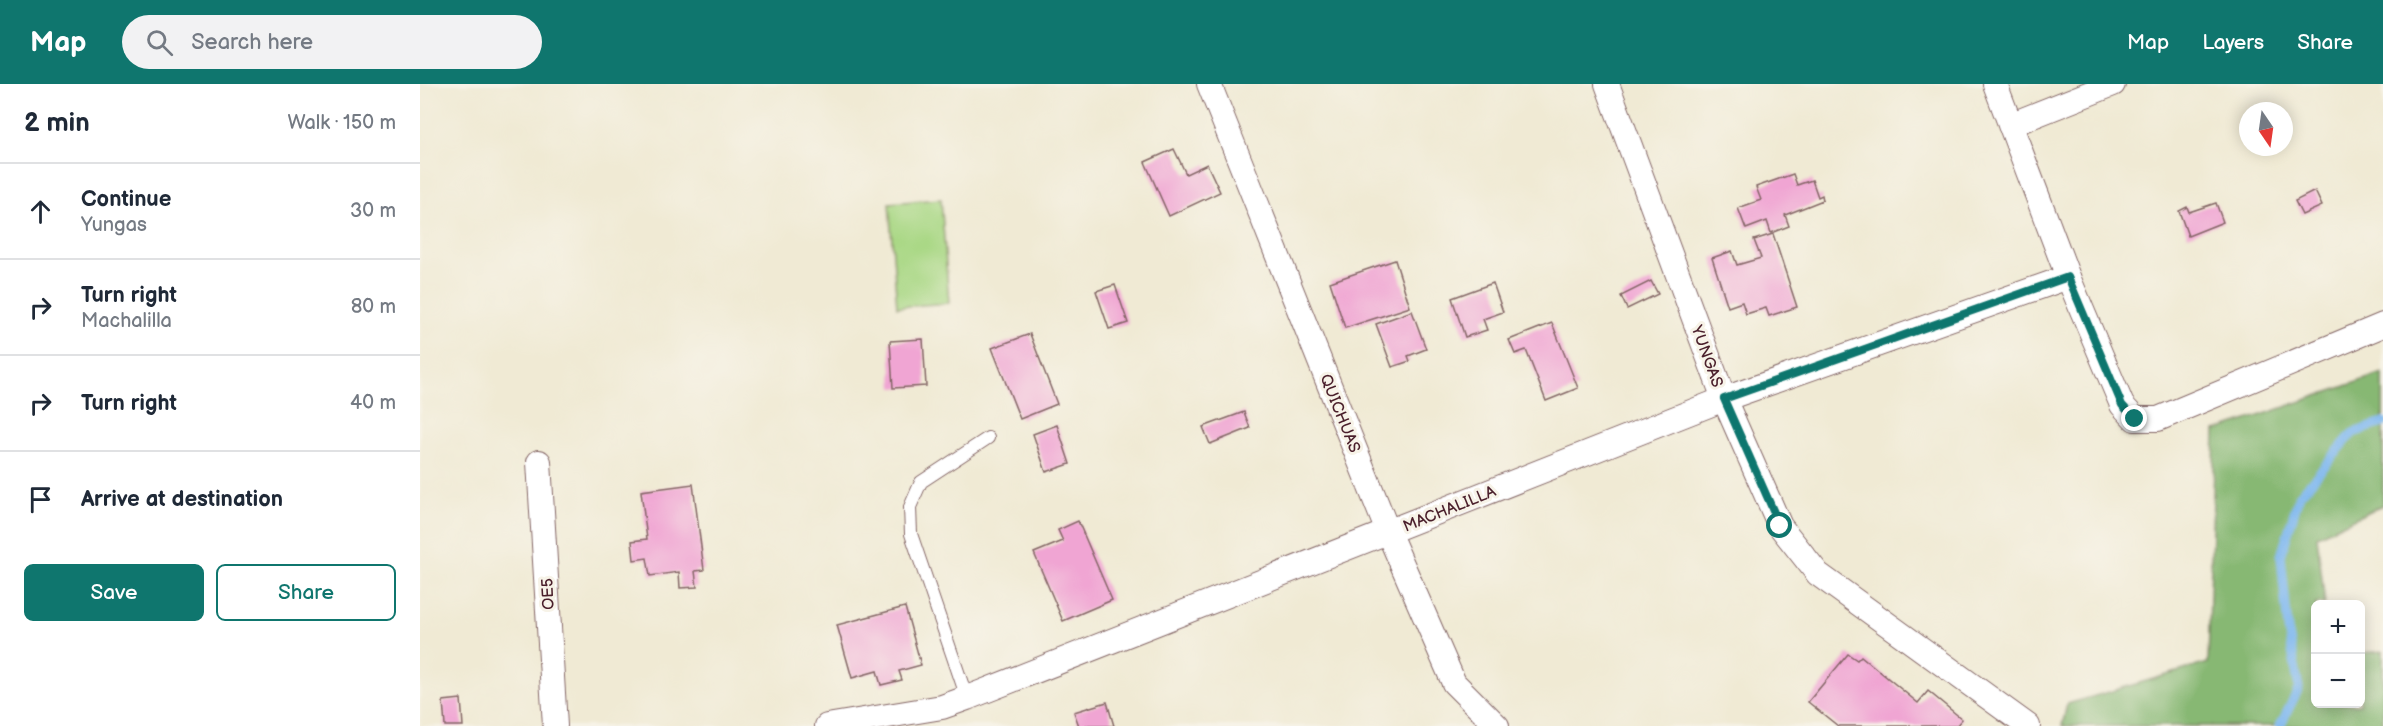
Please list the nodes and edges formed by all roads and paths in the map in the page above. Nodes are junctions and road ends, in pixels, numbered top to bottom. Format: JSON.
{"nodes":[{"id":1,"x":1209,"y":84,"type":"edge"},
{"id":2,"x":1607,"y":84,"type":"edge"},
{"id":3,"x":1995,"y":84,"type":"edge"},
{"id":4,"x":2113,"y":84,"type":"edge"},
{"id":5,"x":2010,"y":125,"type":"junction"},
{"id":6,"x":2068,"y":277,"type":"junction"},
{"id":7,"x":2383,"y":325,"type":"edge"},
{"id":8,"x":1724,"y":399,"type":"junction"},
{"id":9,"x":988,"y":438,"type":"dead end"},
{"id":10,"x":539,"y":462,"type":"dead end"},
{"id":11,"x":1388,"y":531,"type":"junction"},
{"id":12,"x":967,"y":698,"type":"junction"},
{"id":13,"x":942,"y":717,"type":"edge"},
{"id":14,"x":555,"y":726,"type":"edge"},
{"id":15,"x":827,"y":726,"type":"edge"},
{"id":16,"x":1497,"y":726,"type":"edge"},
{"id":17,"x":2028,"y":726,"type":"edge"}],
"edges":[{"from":1,"to":11,"type":"street","name":"QUICHUAS"},
{"from":2,"to":8,"type":"street","name":"YUNGAS"},
{"from":3,"to":5,"type":"street"},
{"from":4,"to":5,"type":"street"},
{"from":5,"to":6,"type":"street"},
{"from":6,"to":7,"type":"street"},
{"from":6,"to":8,"type":"street","name":"MACHALILLA"},
{"from":8,"to":11,"type":"street","name":"MACHALILLA"},
{"from":8,"to":17,"type":"street","name":"YUNGAS"},
{"from":9,"to":12,"type":"lane"},
{"from":10,"to":14,"type":"street","name":"OE5"},
{"from":11,"to":12,"type":"street","name":"MACHALILLA"},
{"from":11,"to":16,"type":"street","name":"QUICHUAS"},
{"from":12,"to":13,"type":"street","name":"MACHALILLA"},
{"from":13,"to":15,"type":"street","name":"MACHALILLA"}]}
